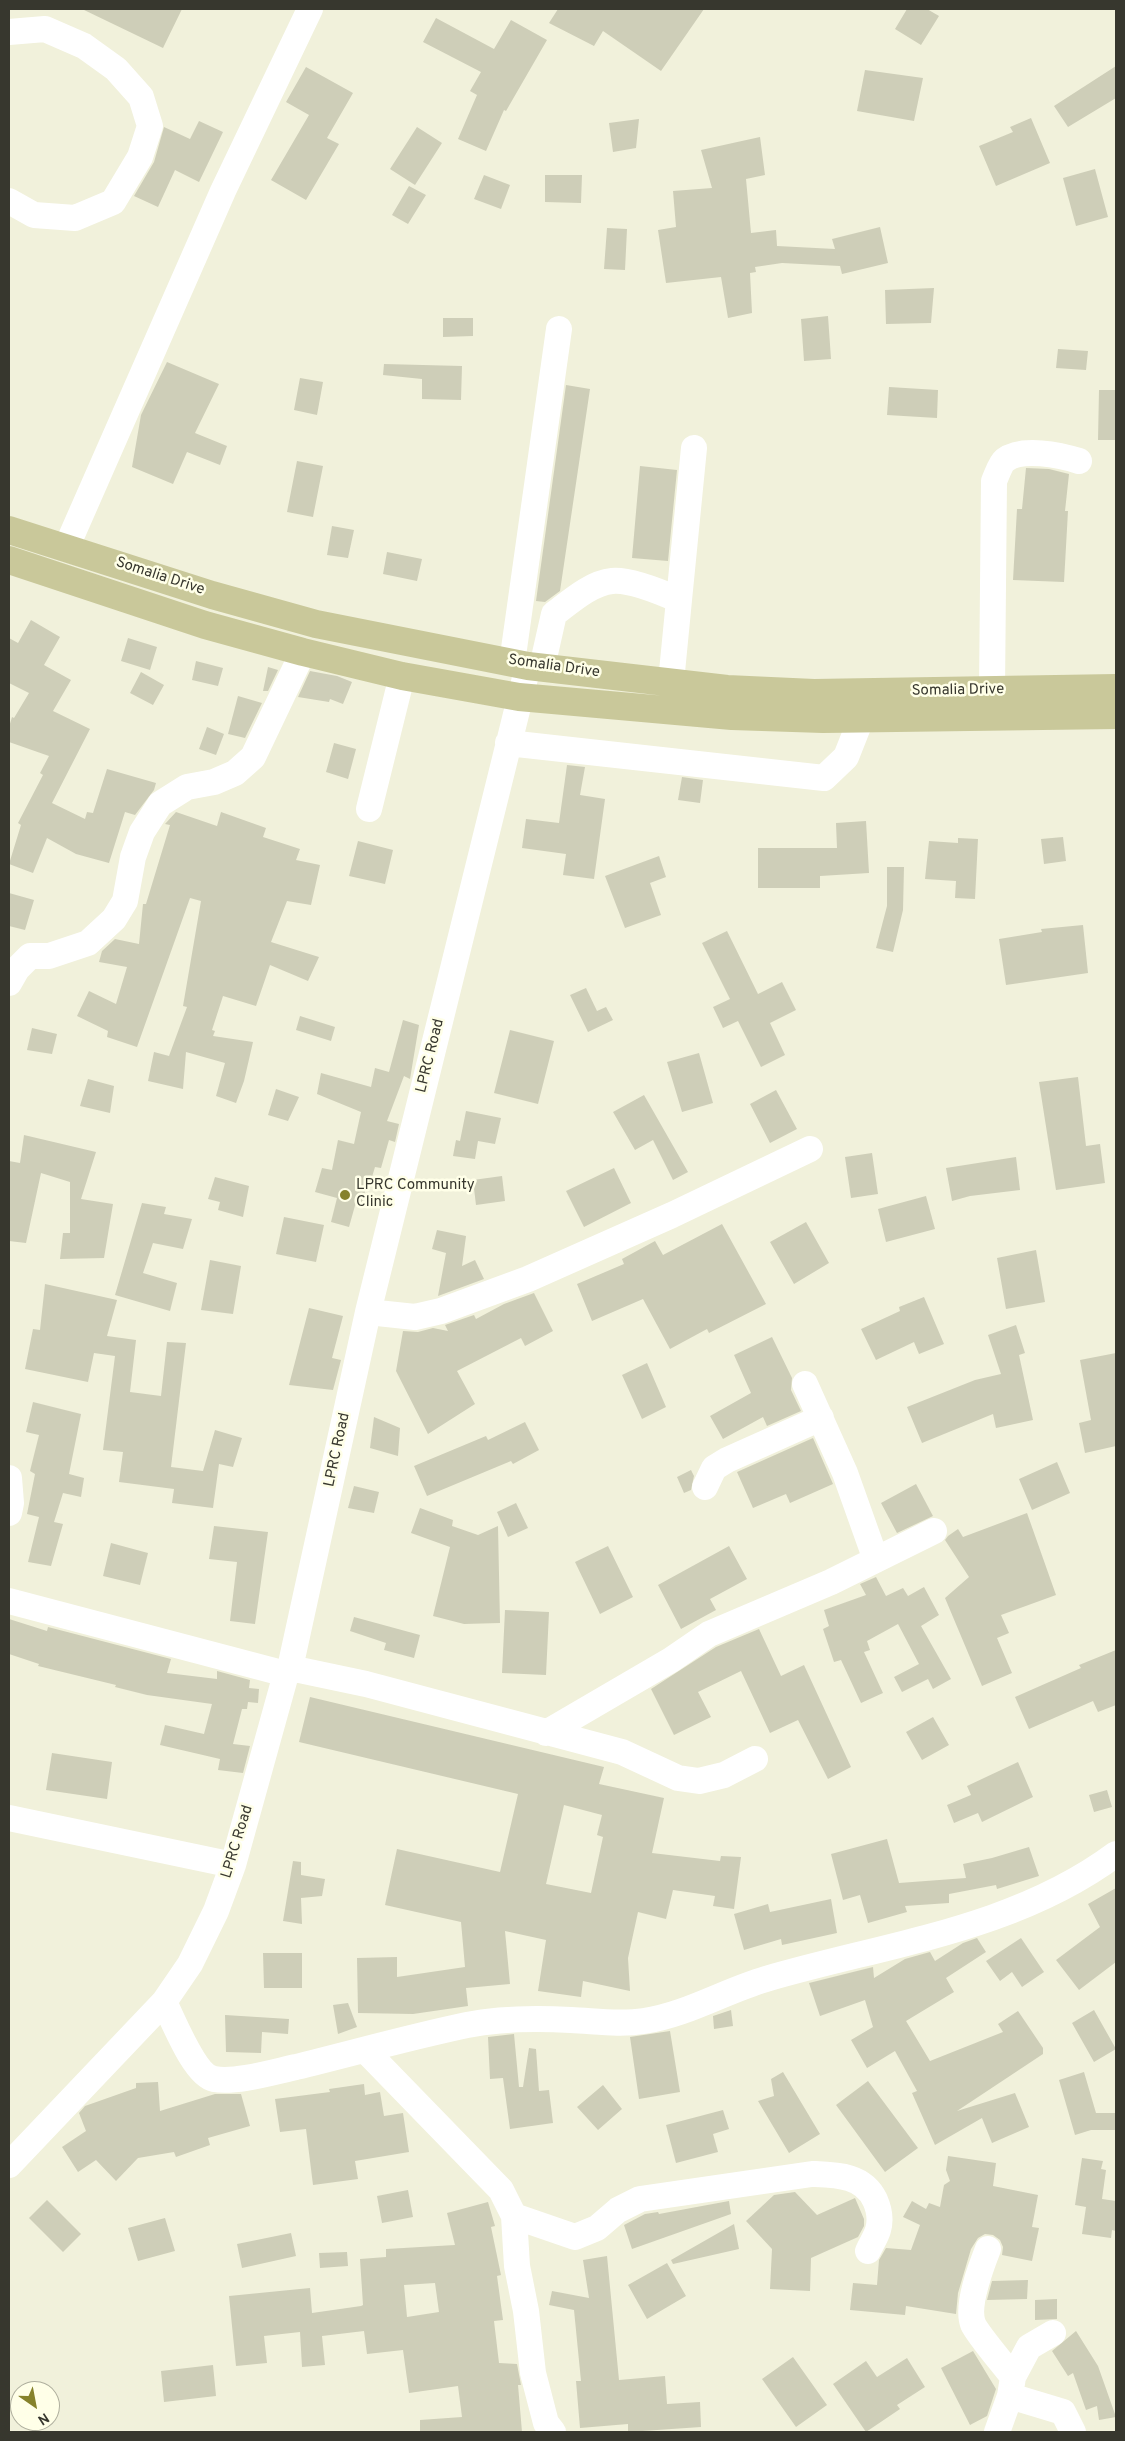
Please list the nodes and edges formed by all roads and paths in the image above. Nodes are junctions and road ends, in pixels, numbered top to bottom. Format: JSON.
{"nodes":[{"id":1,"x":310,"y":9,"type":"edge"},
{"id":2,"x":9,"y":32,"type":"edge"},
{"id":3,"x":9,"y":201,"type":"edge"},
{"id":4,"x":559,"y":329,"type":"dead end"},
{"id":5,"x":694,"y":448,"type":"dead end"},
{"id":6,"x":1079,"y":461,"type":"dead end"},
{"id":7,"x":9,"y":530,"type":"edge"},
{"id":8,"x":67,"y":546,"type":"junction"},
{"id":9,"x":9,"y":560,"type":"edge"},
{"id":10,"x":679,"y":600,"type":"junction"},
{"id":11,"x":304,"y":652,"type":"junction"},
{"id":12,"x":527,"y":665,"type":"junction"},
{"id":13,"x":402,"y":676,"type":"junction"},
{"id":14,"x":671,"y":682,"type":"junction"},
{"id":15,"x":1116,"y":688,"type":"edge"},
{"id":16,"x":992,"y":690,"type":"junction"},
{"id":17,"x":519,"y":697,"type":"junction"},
{"id":18,"x":1116,"y":714,"type":"edge"},
{"id":19,"x":861,"y":719,"type":"junction"},
{"id":20,"x":508,"y":743,"type":"junction"},
{"id":21,"x":369,"y":810,"type":"dead end"},
{"id":22,"x":9,"y":983,"type":"edge"},
{"id":23,"x":810,"y":1149,"type":"dead end"},
{"id":24,"x":368,"y":1312,"type":"junction"},
{"id":25,"x":805,"y":1384,"type":"dead end"},
{"id":26,"x":821,"y":1418,"type":"junction"},
{"id":27,"x":9,"y":1478,"type":"edge"},
{"id":28,"x":705,"y":1486,"type":"dead end"},
{"id":29,"x":9,"y":1513,"type":"edge"},
{"id":30,"x":934,"y":1531,"type":"dead end"},
{"id":31,"x":876,"y":1560,"type":"junction"},
{"id":32,"x":9,"y":1601,"type":"edge"},
{"id":33,"x":288,"y":1671,"type":"junction"},
{"id":34,"x":546,"y":1733,"type":"junction"},
{"id":35,"x":755,"y":1759,"type":"dead end"},
{"id":36,"x":9,"y":1818,"type":"edge"},
{"id":37,"x":1116,"y":1854,"type":"edge"},
{"id":38,"x":232,"y":1865,"type":"junction"},
{"id":39,"x":164,"y":2002,"type":"junction"},
{"id":40,"x":364,"y":2050,"type":"junction"},
{"id":41,"x":9,"y":2165,"type":"edge"},
{"id":42,"x":514,"y":2216,"type":"junction"},
{"id":43,"x":988,"y":2249,"type":"dead end"},
{"id":44,"x":868,"y":2251,"type":"dead end"},
{"id":45,"x":1053,"y":2333,"type":"dead end"},
{"id":46,"x":1012,"y":2386,"type":"junction"},
{"id":47,"x":553,"y":2432,"type":"edge"},
{"id":48,"x":997,"y":2432,"type":"edge"},
{"id":49,"x":1073,"y":2432,"type":"edge"}],
"edges":[{"from":1,"to":8,"type":"street"},
{"from":2,"to":3,"type":"street"},
{"from":4,"to":12,"type":"street"},
{"from":5,"to":10,"type":"street"},
{"from":6,"to":16,"type":"street"},
{"from":7,"to":8,"type":"main road","name":"Somalia Drive"},
{"from":8,"to":12,"type":"main road","name":"Somalia Drive"},
{"from":9,"to":11,"type":"main road","name":"Somalia Drive"},
{"from":10,"to":12,"type":"street"},
{"from":10,"to":14,"type":"street"},
{"from":11,"to":13,"type":"main road","name":"Somalia Drive"},
{"from":11,"to":22,"type":"street"},
{"from":12,"to":14,"type":"main road","name":"Somalia Drive"},
{"from":12,"to":17,"type":"street","name":"LPRC Road"},
{"from":13,"to":17,"type":"main road","name":"Somalia Drive"},
{"from":13,"to":21,"type":"street"},
{"from":14,"to":16,"type":"main road","name":"Somalia Drive"},
{"from":15,"to":16,"type":"main road","name":"Somalia Drive"},
{"from":17,"to":19,"type":"main road","name":"Somalia Drive"},
{"from":17,"to":20,"type":"street","name":"LPRC Road"},
{"from":18,"to":19,"type":"main road","name":"Somalia Drive"},
{"from":19,"to":20,"type":"street"},
{"from":20,"to":24,"type":"street","name":"LPRC Road"},
{"from":23,"to":24,"type":"street"},
{"from":24,"to":33,"type":"street","name":"LPRC Road"},
{"from":25,"to":26,"type":"street"},
{"from":26,"to":28,"type":"street"},
{"from":26,"to":31,"type":"street"},
{"from":27,"to":29,"type":"street"},
{"from":30,"to":31,"type":"street"},
{"from":31,"to":34,"type":"street"},
{"from":32,"to":33,"type":"street"},
{"from":33,"to":34,"type":"street"},
{"from":33,"to":38,"type":"street","name":"LPRC Road"},
{"from":34,"to":35,"type":"street"},
{"from":36,"to":38,"type":"street"},
{"from":37,"to":40,"type":"street"},
{"from":38,"to":39,"type":"street","name":"LPRC Road"},
{"from":39,"to":40,"type":"street"},
{"from":39,"to":41,"type":"street","name":"LPRC Road"},
{"from":40,"to":42,"type":"street"},
{"from":42,"to":44,"type":"street"},
{"from":42,"to":47,"type":"street"},
{"from":43,"to":46,"type":"street"},
{"from":45,"to":46,"type":"street"},
{"from":46,"to":48,"type":"street"},
{"from":46,"to":49,"type":"street"}]}
